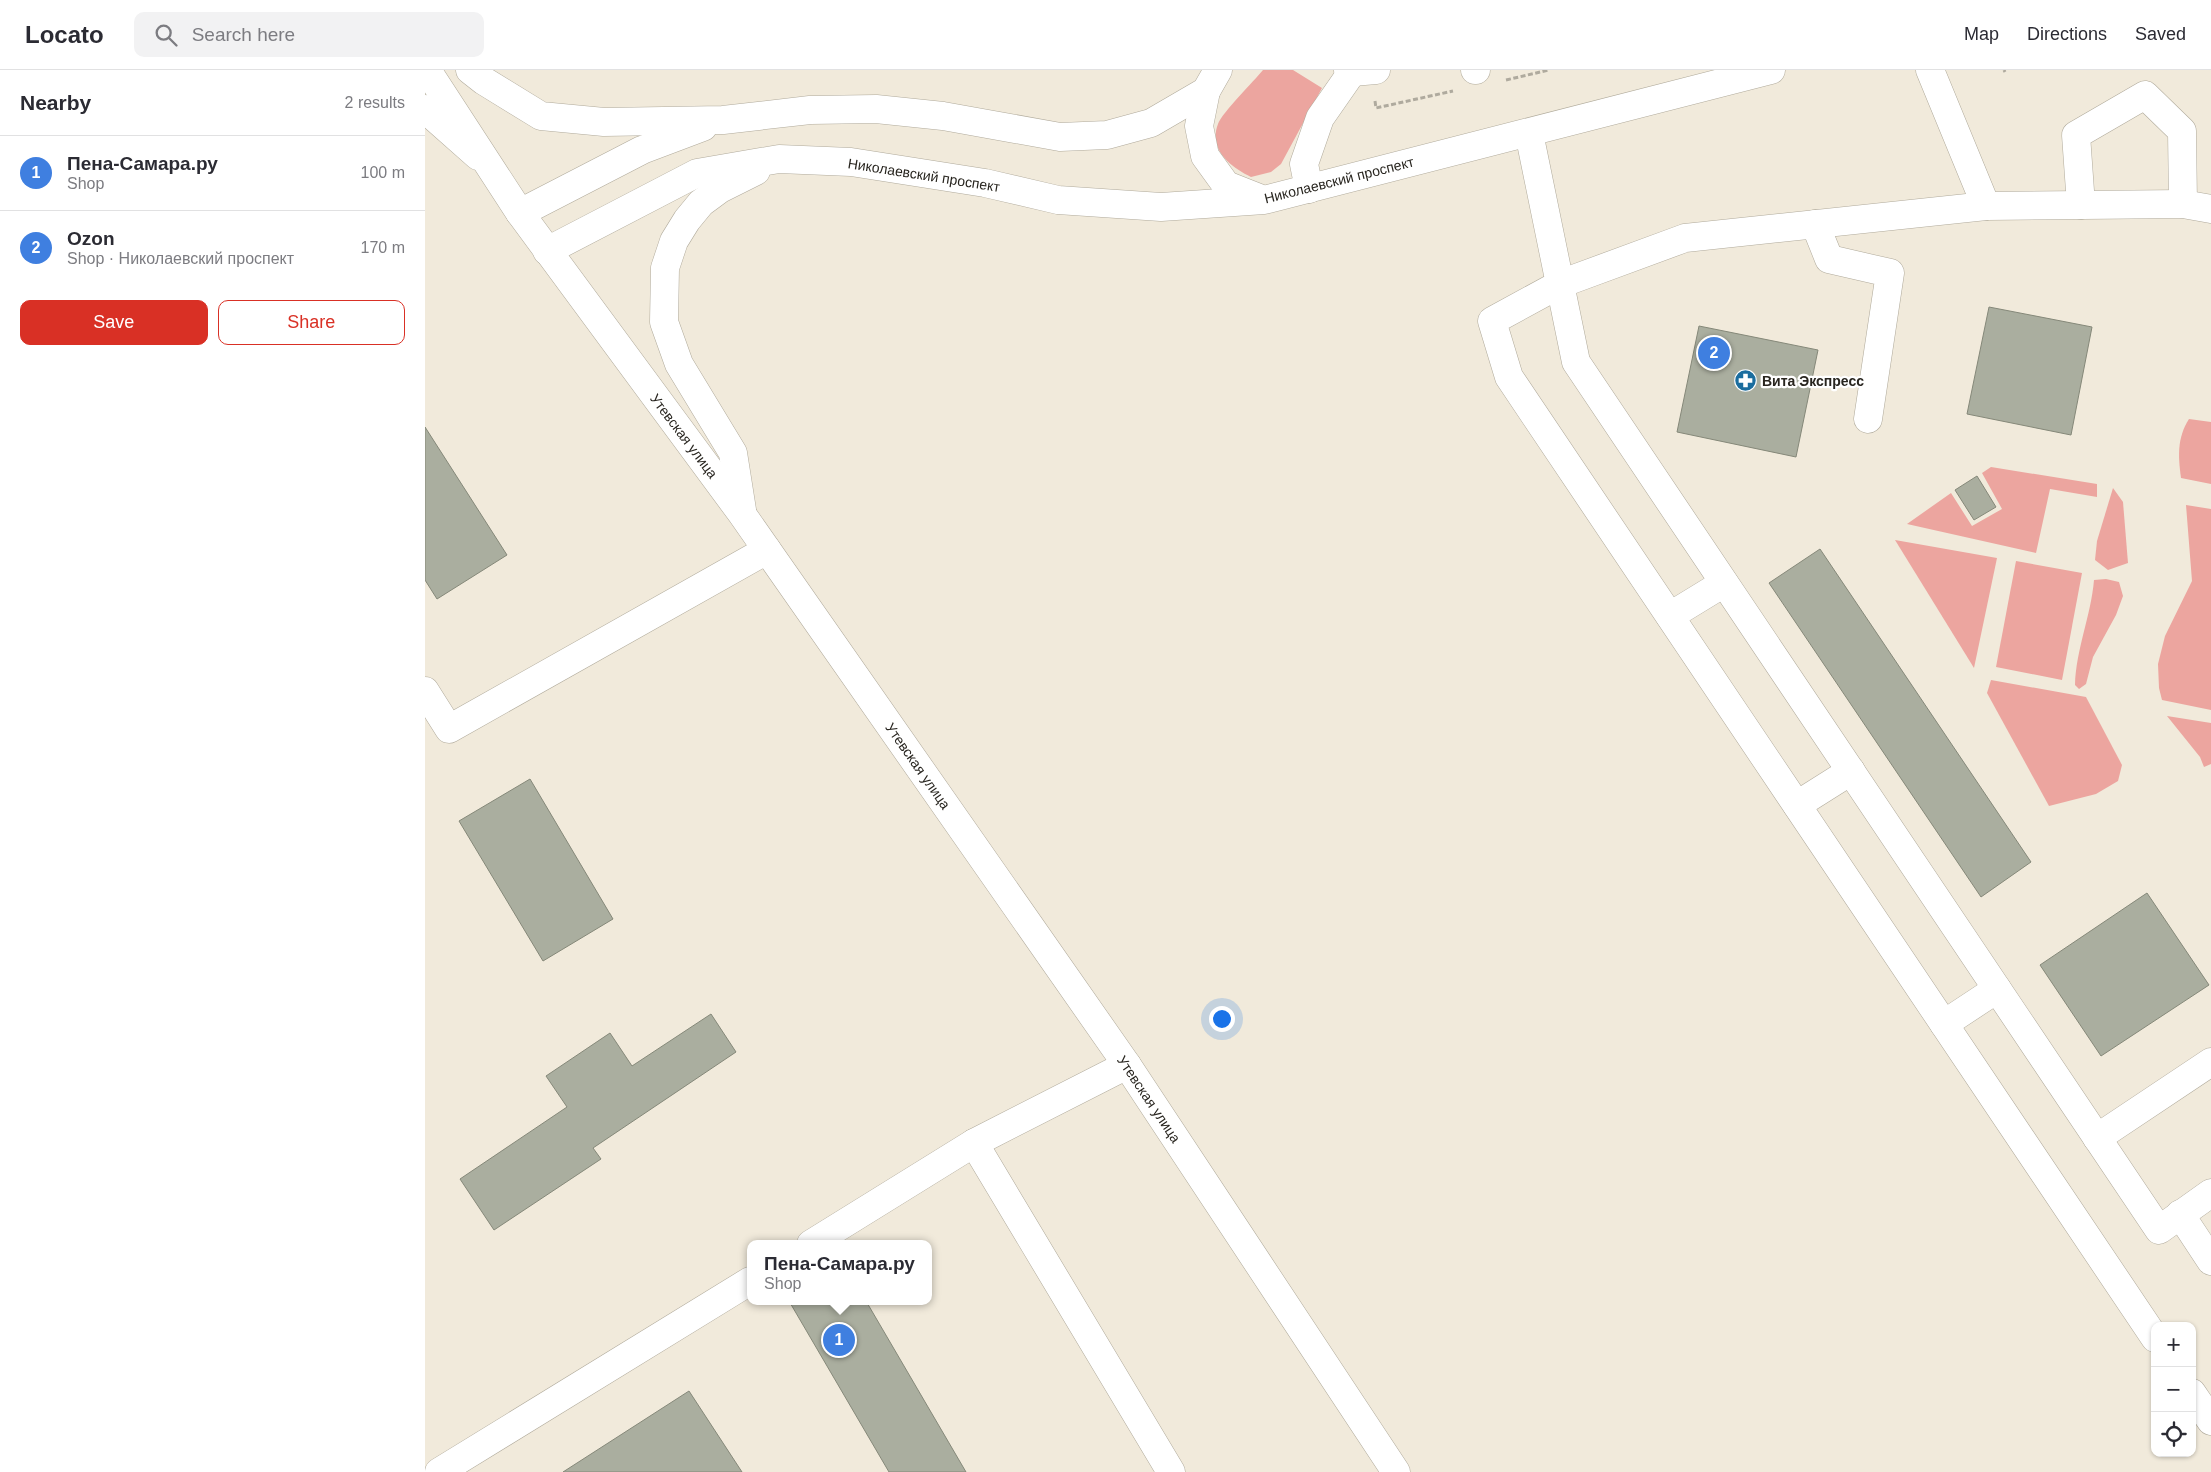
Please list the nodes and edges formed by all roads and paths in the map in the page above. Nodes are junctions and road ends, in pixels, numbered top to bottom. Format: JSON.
{"nodes":[{"id":1,"x":427,"y":70,"type":"edge"},
{"id":2,"x":470,"y":70,"type":"edge"},
{"id":3,"x":1549,"y":70,"type":"edge"},
{"id":4,"x":1930,"y":70,"type":"edge"},
{"id":5,"x":1362,"y":71,"type":"edge"},
{"id":6,"x":1760,"y":72,"type":"edge"},
{"id":7,"x":1471,"y":76,"type":"edge"},
{"id":8,"x":1212,"y":80,"type":"edge"},
{"id":9,"x":1501,"y":81,"type":"dead end"},
{"id":10,"x":425,"y":109,"type":"edge"},
{"id":11,"x":723,"y":120,"type":"junction"},
{"id":12,"x":1529,"y":133,"type":"junction"},
{"id":13,"x":779,"y":159,"type":"junction"},
{"id":14,"x":488,"y":164,"type":"junction"},
{"id":15,"x":1309,"y":189,"type":"junction"},
{"id":16,"x":1264,"y":200,"type":"junction"},
{"id":17,"x":2183,"y":204,"type":"junction"},
{"id":18,"x":2081,"y":205,"type":"junction"},
{"id":19,"x":1985,"y":206,"type":"junction"},
{"id":20,"x":2211,"y":209,"type":"edge"},
{"id":21,"x":520,"y":213,"type":"junction"},
{"id":22,"x":1815,"y":224,"type":"junction"},
{"id":23,"x":547,"y":251,"type":"junction"},
{"id":24,"x":1560,"y":284,"type":"junction"},
{"id":25,"x":1869,"y":419,"type":"dead end"},
{"id":26,"x":742,"y":514,"type":"junction"},
{"id":27,"x":767,"y":550,"type":"junction"},
{"id":28,"x":1724,"y":583,"type":"junction"},
{"id":29,"x":1670,"y":616,"type":"junction"},
{"id":30,"x":425,"y":691,"type":"edge"},
{"id":31,"x":1851,"y":771,"type":"junction"},
{"id":32,"x":1797,"y":805,"type":"junction"},
{"id":33,"x":1997,"y":989,"type":"junction"},
{"id":34,"x":1944,"y":1024,"type":"junction"},
{"id":35,"x":2211,"y":1062,"type":"edge"},
{"id":36,"x":1127,"y":1065,"type":"junction"},
{"id":37,"x":2097,"y":1138,"type":"junction"},
{"id":38,"x":974,"y":1143,"type":"junction"},
{"id":39,"x":2211,"y":1193,"type":"edge"},
{"id":40,"x":2180,"y":1214,"type":"junction"},
{"id":41,"x":817,"y":1240,"type":"edge"},
{"id":42,"x":2211,"y":1261,"type":"edge"},
{"id":43,"x":747,"y":1283,"type":"edge"},
{"id":44,"x":2151,"y":1332,"type":"edge"},
{"id":45,"x":2196,"y":1399,"type":"edge"},
{"id":46,"x":2211,"y":1421,"type":"edge"},
{"id":47,"x":439,"y":1472,"type":"edge"},
{"id":48,"x":1171,"y":1472,"type":"edge"},
{"id":49,"x":1396,"y":1472,"type":"edge"}],
"edges":[{"from":1,"to":14,"type":"main road","name":"Утевская улица"},
{"from":2,"to":11,"type":"main road"},
{"from":3,"to":9,"type":"path"},
{"from":4,"to":19,"type":"main road"},
{"from":5,"to":7,"type":"path"},
{"from":5,"to":15,"type":"main road"},
{"from":6,"to":12,"type":"main road","name":"Николаевский проспект"},
{"from":8,"to":11,"type":"main road"},
{"from":8,"to":16,"type":"main road"},
{"from":10,"to":14,"type":"main road"},
{"from":11,"to":21,"type":"main road"},
{"from":12,"to":15,"type":"main road","name":"Николаевский проспект"},
{"from":12,"to":24,"type":"main road"},
{"from":13,"to":16,"type":"main road","name":"Николаевский проспект"},
{"from":13,"to":23,"type":"main road","name":"Николаевский проспект"},
{"from":13,"to":26,"type":"main road"},
{"from":14,"to":21,"type":"main road","name":"Утевская улица"},
{"from":15,"to":16,"type":"main road","name":"Николаевский проспект"},
{"from":17,"to":18,"type":"main road"},
{"from":17,"to":18,"type":"main road"},
{"from":17,"to":20,"type":"main road"},
{"from":18,"to":19,"type":"main road"},
{"from":19,"to":22,"type":"main road"},
{"from":21,"to":23,"type":"main road","name":"Утевская улица"},
{"from":22,"to":24,"type":"main road"},
{"from":22,"to":25,"type":"main road"},
{"from":23,"to":26,"type":"main road","name":"Утевская улица"},
{"from":24,"to":28,"type":"main road"},
{"from":24,"to":29,"type":"main road"},
{"from":26,"to":27,"type":"main road","name":"Утевская улица"},
{"from":27,"to":30,"type":"main road"},
{"from":27,"to":36,"type":"main road","name":"Утевская улица"},
{"from":28,"to":29,"type":"main road"},
{"from":28,"to":31,"type":"main road"},
{"from":29,"to":32,"type":"main road"},
{"from":31,"to":32,"type":"main road"},
{"from":31,"to":33,"type":"main road"},
{"from":32,"to":34,"type":"main road"},
{"from":33,"to":34,"type":"main road"},
{"from":33,"to":37,"type":"main road"},
{"from":34,"to":44,"type":"main road"},
{"from":35,"to":37,"type":"main road"},
{"from":36,"to":38,"type":"main road"},
{"from":36,"to":49,"type":"main road","name":"Утевская улица"},
{"from":37,"to":40,"type":"main road"},
{"from":38,"to":41,"type":"main road"},
{"from":38,"to":48,"type":"main road"},
{"from":39,"to":40,"type":"main road"},
{"from":40,"to":42,"type":"main road"},
{"from":43,"to":47,"type":"main road"},
{"from":45,"to":46,"type":"main road"}]}
